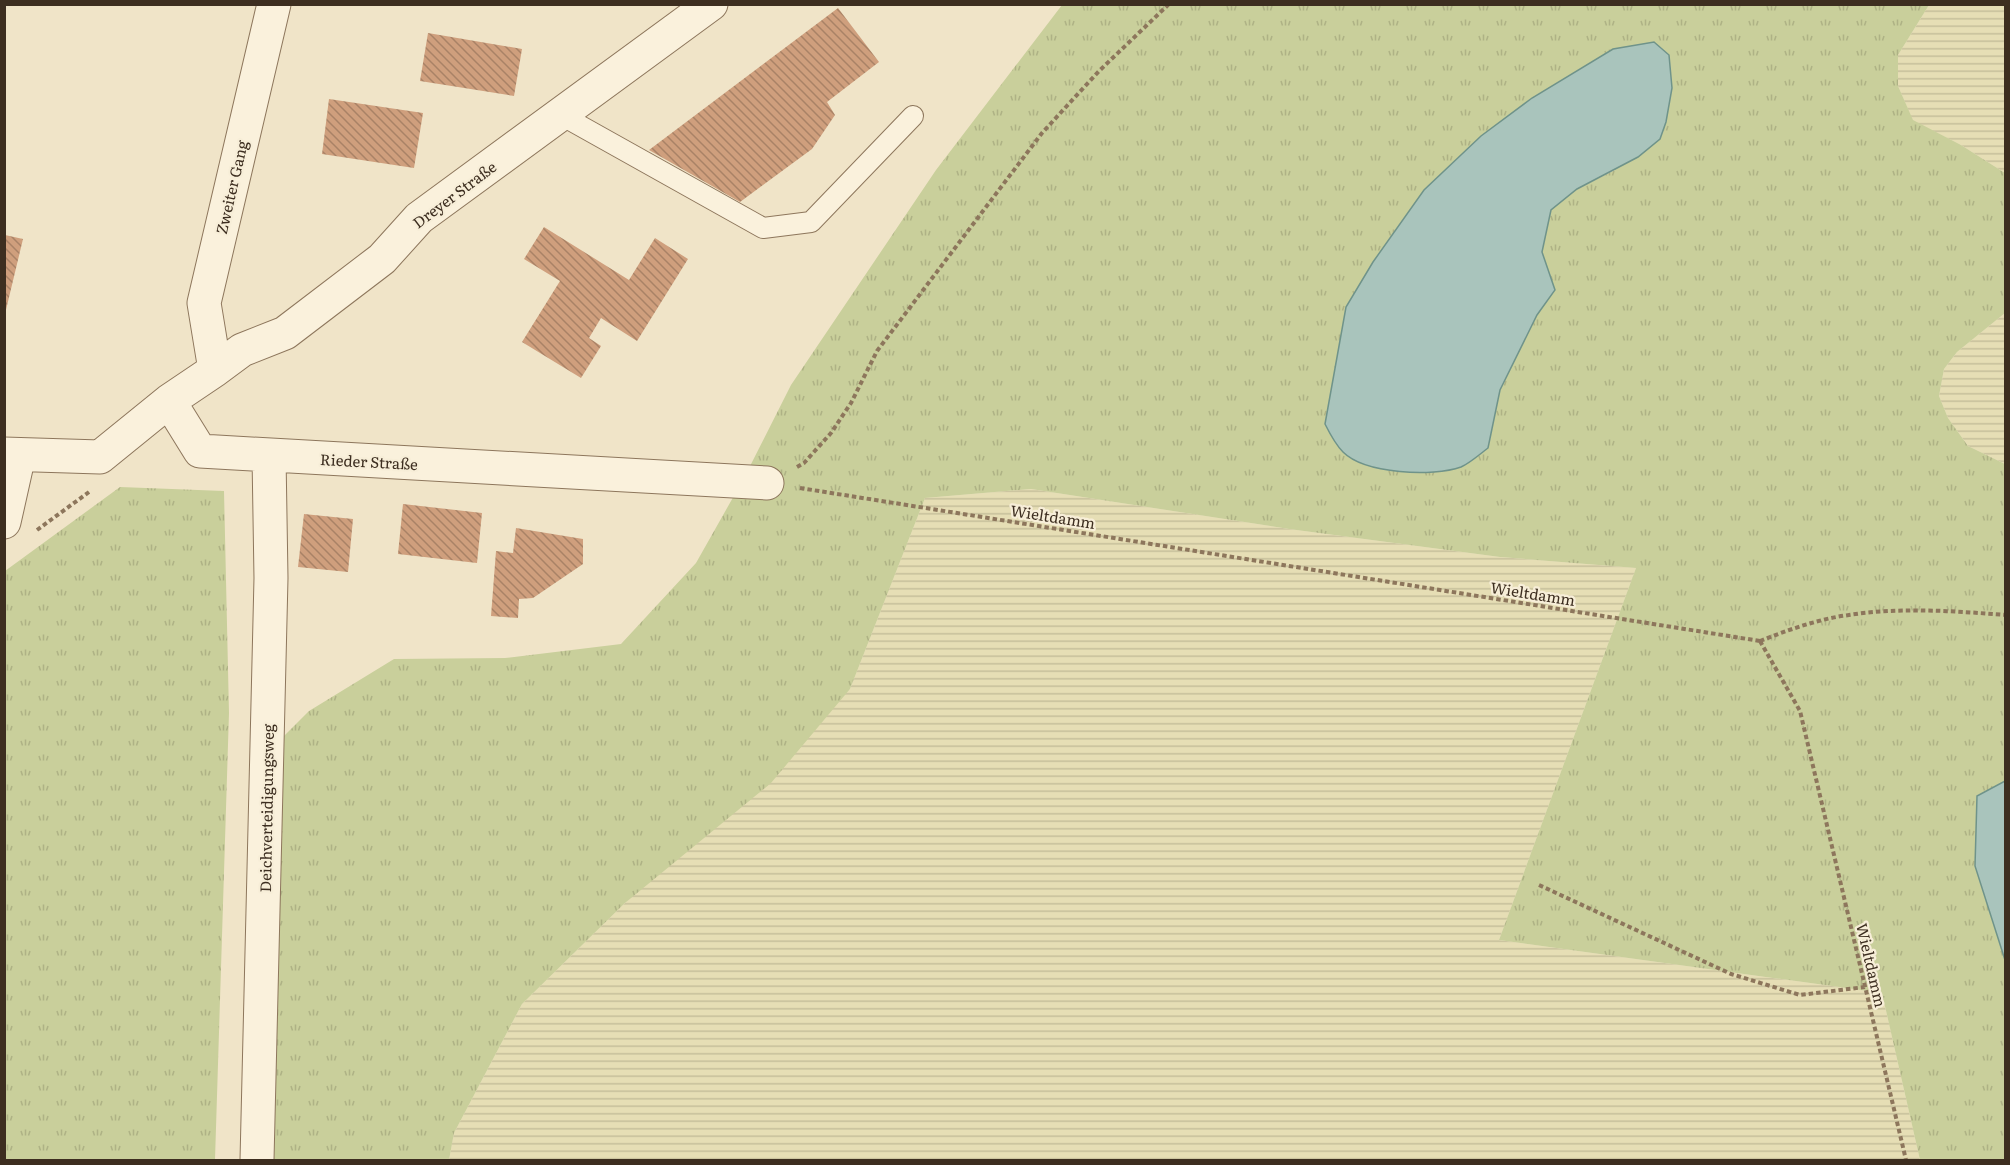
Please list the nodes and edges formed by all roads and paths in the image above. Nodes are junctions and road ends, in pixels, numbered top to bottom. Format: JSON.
{"nodes":[{"id":1,"x":274,"y":4,"type":"edge"},
{"id":2,"x":711,"y":4,"type":"edge"},
{"id":3,"x":1169,"y":4,"type":"edge"},
{"id":4,"x":561,"y":115,"type":"junction"},
{"id":5,"x":913,"y":117,"type":"dead end"},
{"id":6,"x":215,"y":370,"type":"junction"},
{"id":7,"x":168,"y":401,"type":"junction"},
{"id":8,"x":12,"y":454,"type":"edge"},
{"id":9,"x":269,"y":456,"type":"junction"},
{"id":10,"x":767,"y":483,"type":"junction"},
{"id":11,"x":4,"y":522,"type":"edge"},
{"id":12,"x":2006,"y":615,"type":"edge"},
{"id":13,"x":1760,"y":641,"type":"junction"},
{"id":14,"x":1539,"y":885,"type":"dead end"},
{"id":15,"x":1865,"y":987,"type":"junction"},
{"id":16,"x":257,"y":1161,"type":"edge"},
{"id":17,"x":1906,"y":1161,"type":"edge"}],
"edges":[{"from":1,"to":6,"type":"street","name":"Zweiter Gang"},
{"from":2,"to":4,"type":"street","name":"Dreyer Straße"},
{"from":3,"to":10,"type":"path"},
{"from":4,"to":5,"type":"lane"},
{"from":4,"to":6,"type":"street","name":"Dreyer Straße"},
{"from":6,"to":7,"type":"street","name":"Dreyer Straße"},
{"from":7,"to":8,"type":"street"},
{"from":7,"to":9,"type":"street","name":"Rieder Straße"},
{"from":8,"to":11,"type":"street"},
{"from":9,"to":10,"type":"street","name":"Rieder Straße"},
{"from":9,"to":16,"type":"street","name":"Deichverteidigungsweg"},
{"from":10,"to":13,"type":"path","name":"Wieltdamm"},
{"from":12,"to":13,"type":"path"},
{"from":13,"to":15,"type":"path","name":"Wieltdamm"},
{"from":14,"to":15,"type":"path"},
{"from":15,"to":17,"type":"path","name":"Wieltdamm"}]}
